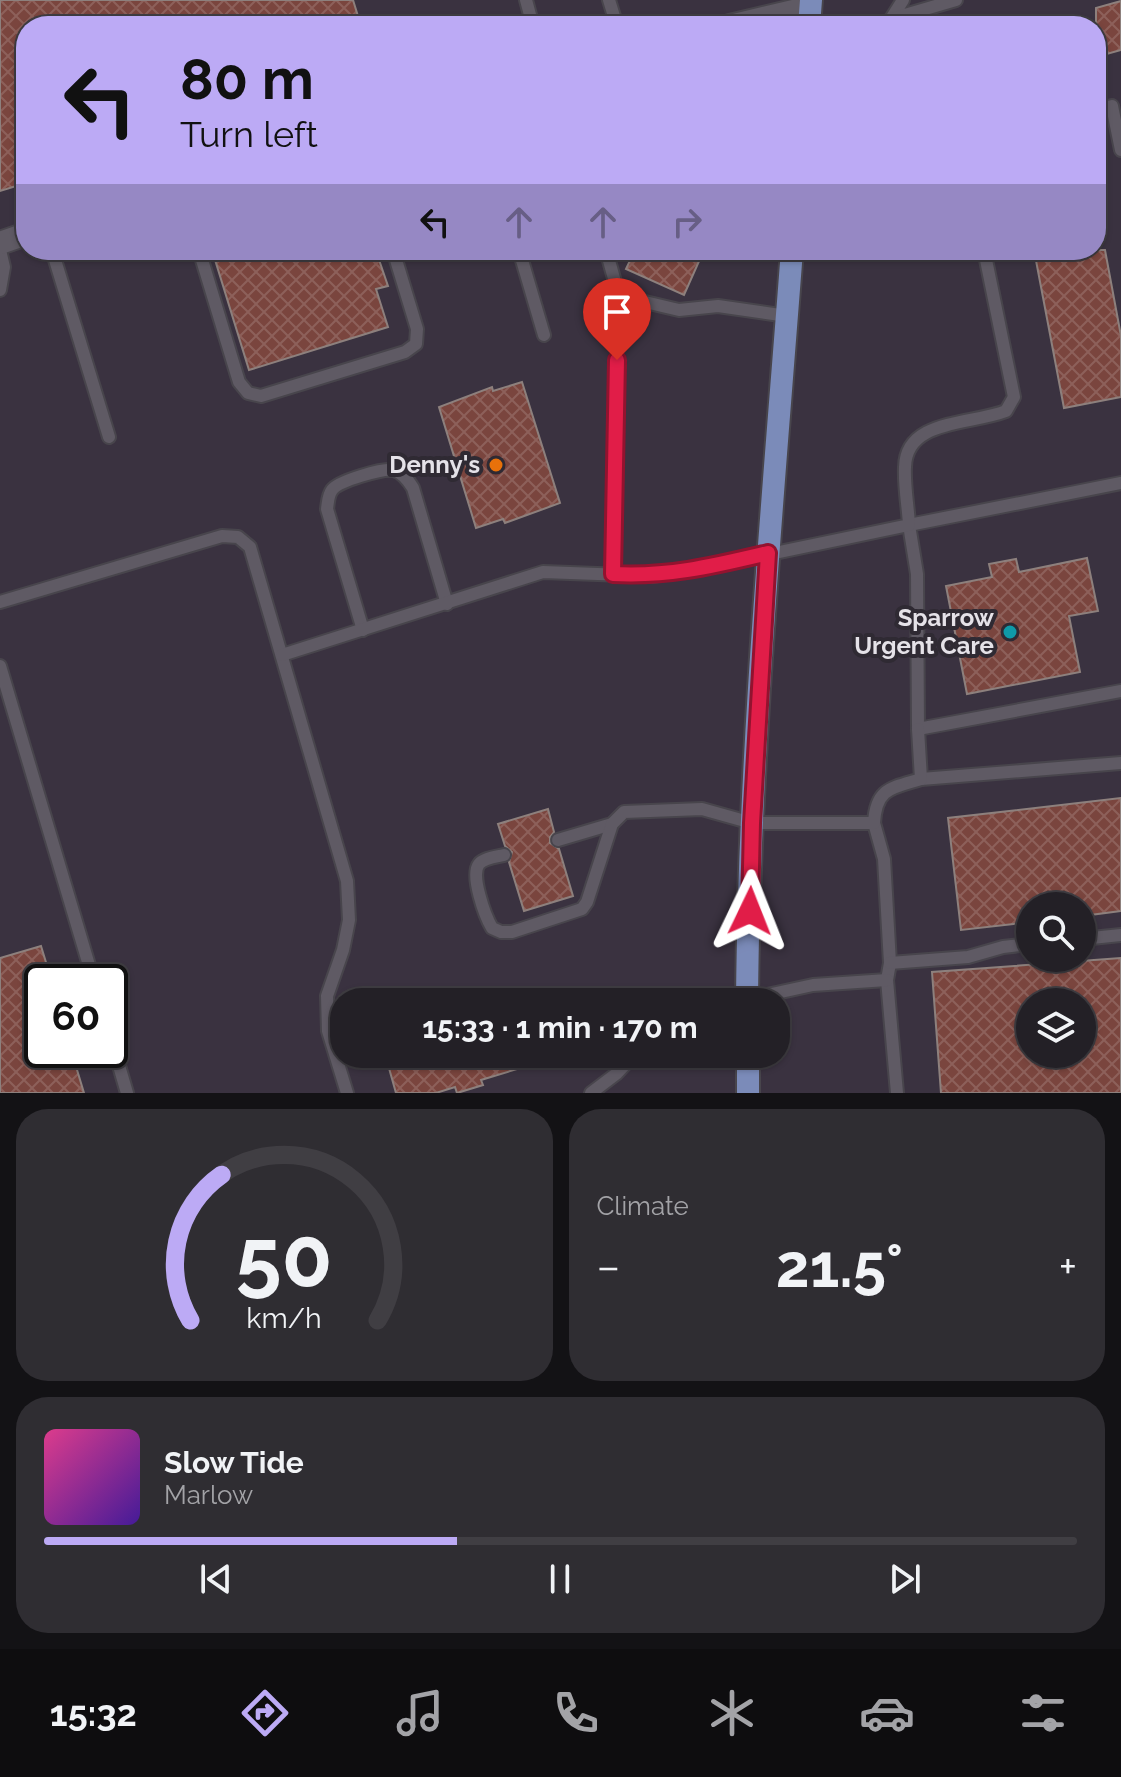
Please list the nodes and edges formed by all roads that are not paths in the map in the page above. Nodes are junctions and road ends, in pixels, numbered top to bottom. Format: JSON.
{"nodes":[{"id":1,"x":956,"y":0,"type":"edge"},
{"id":2,"x":810,"y":11,"type":"edge"},
{"id":3,"x":783,"y":16,"type":"edge"},
{"id":4,"x":907,"y":16,"type":"edge"},
{"id":5,"x":1117,"y":105,"type":"edge"},
{"id":6,"x":1121,"y":150,"type":"edge"},
{"id":7,"x":0,"y":250,"type":"edge"},
{"id":8,"x":55,"y":260,"type":"edge"},
{"id":9,"x":202,"y":260,"type":"edge"},
{"id":10,"x":396,"y":260,"type":"edge"},
{"id":11,"x":522,"y":260,"type":"edge"},
{"id":12,"x":609,"y":260,"type":"edge"},
{"id":13,"x":791,"y":260,"type":"edge"},
{"id":14,"x":986,"y":260,"type":"edge"},
{"id":15,"x":0,"y":290,"type":"edge"},
{"id":16,"x":787,"y":316,"type":"junction"},
{"id":17,"x":544,"y":335,"type":"dead end"},
{"id":18,"x":617,"y":360,"type":"dead end"},
{"id":19,"x":109,"y":437,"type":"dead end"},
{"id":20,"x":1121,"y":483,"type":"edge"},
{"id":21,"x":909,"y":525,"type":"junction"},
{"id":22,"x":768,"y":553,"type":"junction"},
{"id":23,"x":613,"y":574,"type":"junction"},
{"id":24,"x":0,"y":602,"type":"edge"},
{"id":25,"x":447,"y":604,"type":"junction"},
{"id":26,"x":363,"y":630,"type":"junction"},
{"id":27,"x":282,"y":655,"type":"junction"},
{"id":28,"x":0,"y":666,"type":"edge"},
{"id":29,"x":1121,"y":691,"type":"edge"},
{"id":30,"x":918,"y":729,"type":"junction"},
{"id":31,"x":1121,"y":763,"type":"edge"},
{"id":32,"x":921,"y":779,"type":"junction"},
{"id":33,"x":752,"y":823,"type":"junction"},
{"id":34,"x":874,"y":823,"type":"junction"},
{"id":35,"x":612,"y":824,"type":"junction"},
{"id":36,"x":558,"y":840,"type":"dead end"},
{"id":37,"x":504,"y":855,"type":"dead end"},
{"id":38,"x":1121,"y":935,"type":"edge"},
{"id":39,"x":1096,"y":938,"type":"edge"},
{"id":40,"x":1016,"y":946,"type":"edge"},
{"id":41,"x":890,"y":963,"type":"junction"},
{"id":42,"x":89,"y":964,"type":"edge"},
{"id":43,"x":887,"y":980,"type":"junction"},
{"id":44,"x":745,"y":988,"type":"edge"},
{"id":45,"x":790,"y":990,"type":"edge"},
{"id":46,"x":120,"y":1068,"type":"edge"},
{"id":47,"x":622,"y":1068,"type":"edge"},
{"id":48,"x":748,"y":1068,"type":"edge"},
{"id":49,"x":127,"y":1093,"type":"edge"},
{"id":50,"x":347,"y":1093,"type":"edge"},
{"id":51,"x":591,"y":1093,"type":"edge"},
{"id":52,"x":748,"y":1093,"type":"edge"},
{"id":53,"x":897,"y":1093,"type":"edge"}],
"edges":[{"from":1,"to":4,"type":"lane"},
{"from":2,"to":3,"type":"street"},
{"from":5,"to":6,"type":"lane"},
{"from":7,"to":15,"type":"lane"},
{"from":8,"to":19,"type":"lane"},
{"from":9,"to":10,"type":"lane"},
{"from":11,"to":17,"type":"lane"},
{"from":12,"to":16,"type":"lane"},
{"from":13,"to":16,"type":"main road"},
{"from":14,"to":21,"type":"lane"},
{"from":16,"to":22,"type":"main road"},
{"from":18,"to":23,"type":"lane"},
{"from":20,"to":21,"type":"lane"},
{"from":21,"to":22,"type":"lane"},
{"from":21,"to":30,"type":"lane"},
{"from":22,"to":23,"type":"lane"},
{"from":22,"to":33,"type":"main road"},
{"from":23,"to":25,"type":"lane"},
{"from":24,"to":27,"type":"lane"},
{"from":25,"to":26,"type":"lane"},
{"from":25,"to":26,"type":"lane"},
{"from":26,"to":27,"type":"lane"},
{"from":27,"to":50,"type":"lane"},
{"from":28,"to":42,"type":"lane"},
{"from":29,"to":30,"type":"lane"},
{"from":30,"to":32,"type":"lane"},
{"from":31,"to":32,"type":"lane"},
{"from":32,"to":34,"type":"lane"},
{"from":33,"to":34,"type":"lane"},
{"from":33,"to":35,"type":"lane"},
{"from":33,"to":44,"type":"main road"},
{"from":34,"to":41,"type":"lane"},
{"from":35,"to":36,"type":"lane"},
{"from":35,"to":37,"type":"lane"},
{"from":38,"to":39,"type":"lane"},
{"from":40,"to":41,"type":"lane"},
{"from":41,"to":43,"type":"lane"},
{"from":43,"to":45,"type":"lane"},
{"from":43,"to":53,"type":"lane"},
{"from":46,"to":49,"type":"lane"},
{"from":47,"to":51,"type":"lane"},
{"from":48,"to":52,"type":"main road"}]}
